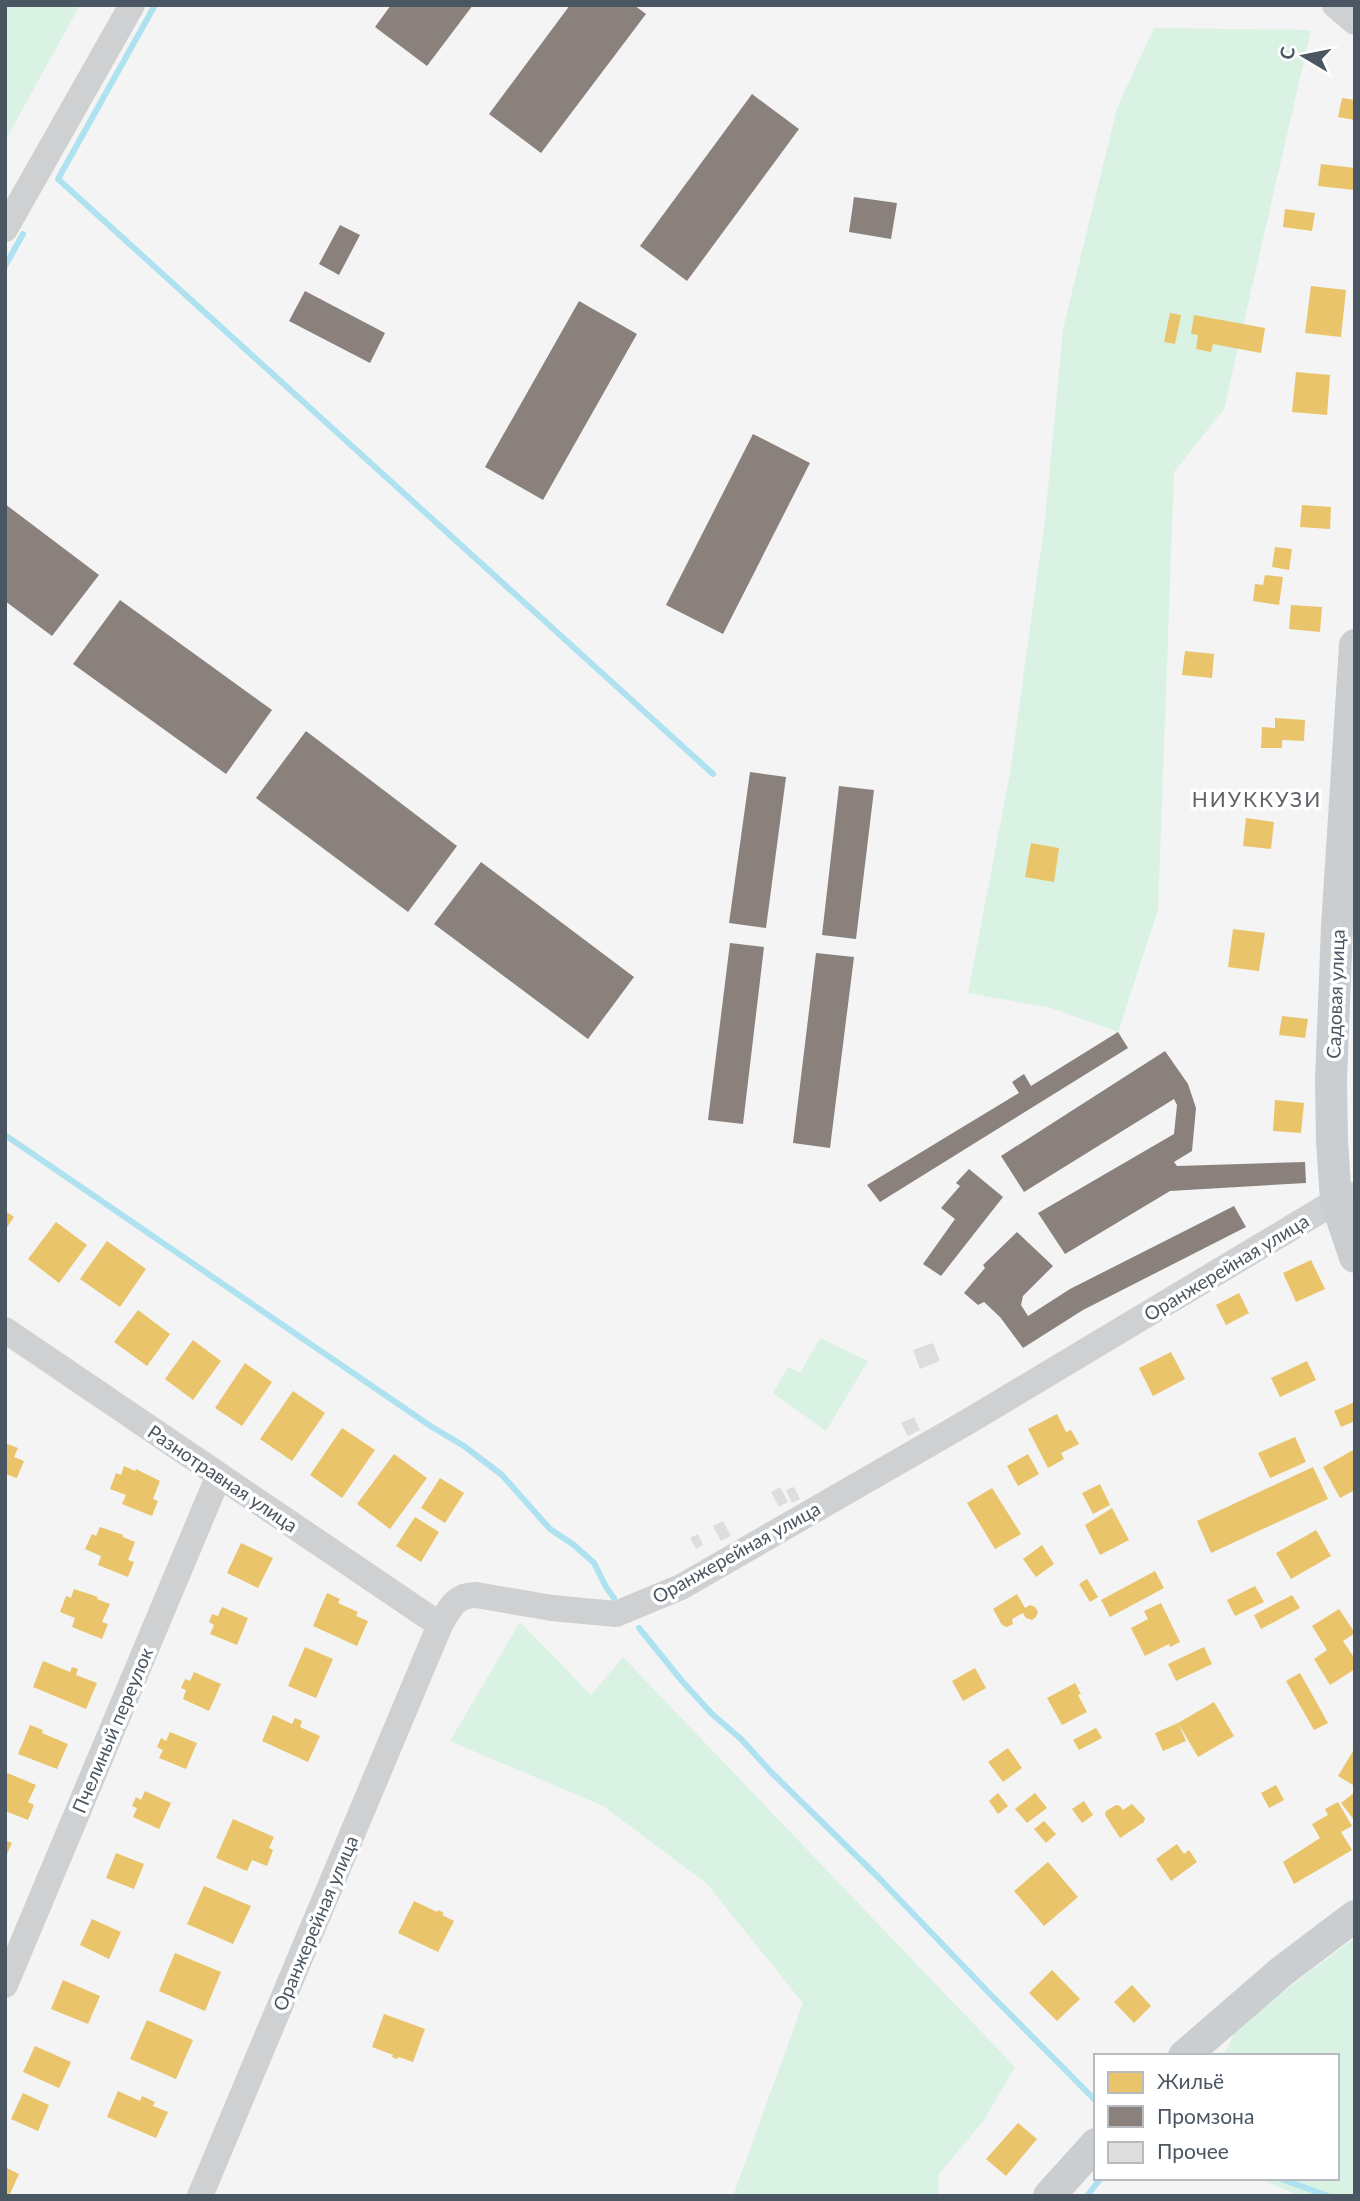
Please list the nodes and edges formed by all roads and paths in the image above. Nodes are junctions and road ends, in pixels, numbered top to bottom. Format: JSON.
{"nodes":[{"id":1,"x":132,"y":5,"type":"edge"},
{"id":2,"x":1335,"y":5,"type":"edge"},
{"id":3,"x":1355,"y":22,"type":"edge"},
{"id":4,"x":5,"y":229,"type":"edge"},
{"id":5,"x":1355,"y":645,"type":"edge"},
{"id":6,"x":1345,"y":1198,"type":"edge"},
{"id":7,"x":1355,"y":1257,"type":"edge"},
{"id":8,"x":5,"y":1330,"type":"edge"},
{"id":9,"x":219,"y":1475,"type":"junction"},
{"id":10,"x":440,"y":1625,"type":"junction"},
{"id":11,"x":1355,"y":1916,"type":"edge"},
{"id":12,"x":5,"y":1985,"type":"edge"},
{"id":13,"x":1186,"y":2054,"type":"edge"},
{"id":14,"x":1094,"y":2146,"type":"edge"},
{"id":15,"x":200,"y":2196,"type":"edge"},
{"id":16,"x":1049,"y":2196,"type":"edge"}],
"edges":[{"from":1,"to":4,"type":"street"},
{"from":2,"to":3,"type":"street"},
{"from":5,"to":6,"type":"main road","name":"Садовая улица"},
{"from":6,"to":7,"type":"main road","name":"Садовая улица"},
{"from":6,"to":10,"type":"street","name":"Оранжерейная улица"},
{"from":8,"to":9,"type":"street","name":"Разнотравная улица"},
{"from":9,"to":10,"type":"street","name":"Разнотравная улица"},
{"from":9,"to":12,"type":"street","name":"Пчелиный переулок"},
{"from":10,"to":15,"type":"street","name":"Оранжерейная улица"},
{"from":11,"to":13,"type":"main road"},
{"from":14,"to":16,"type":"main road"}]}
